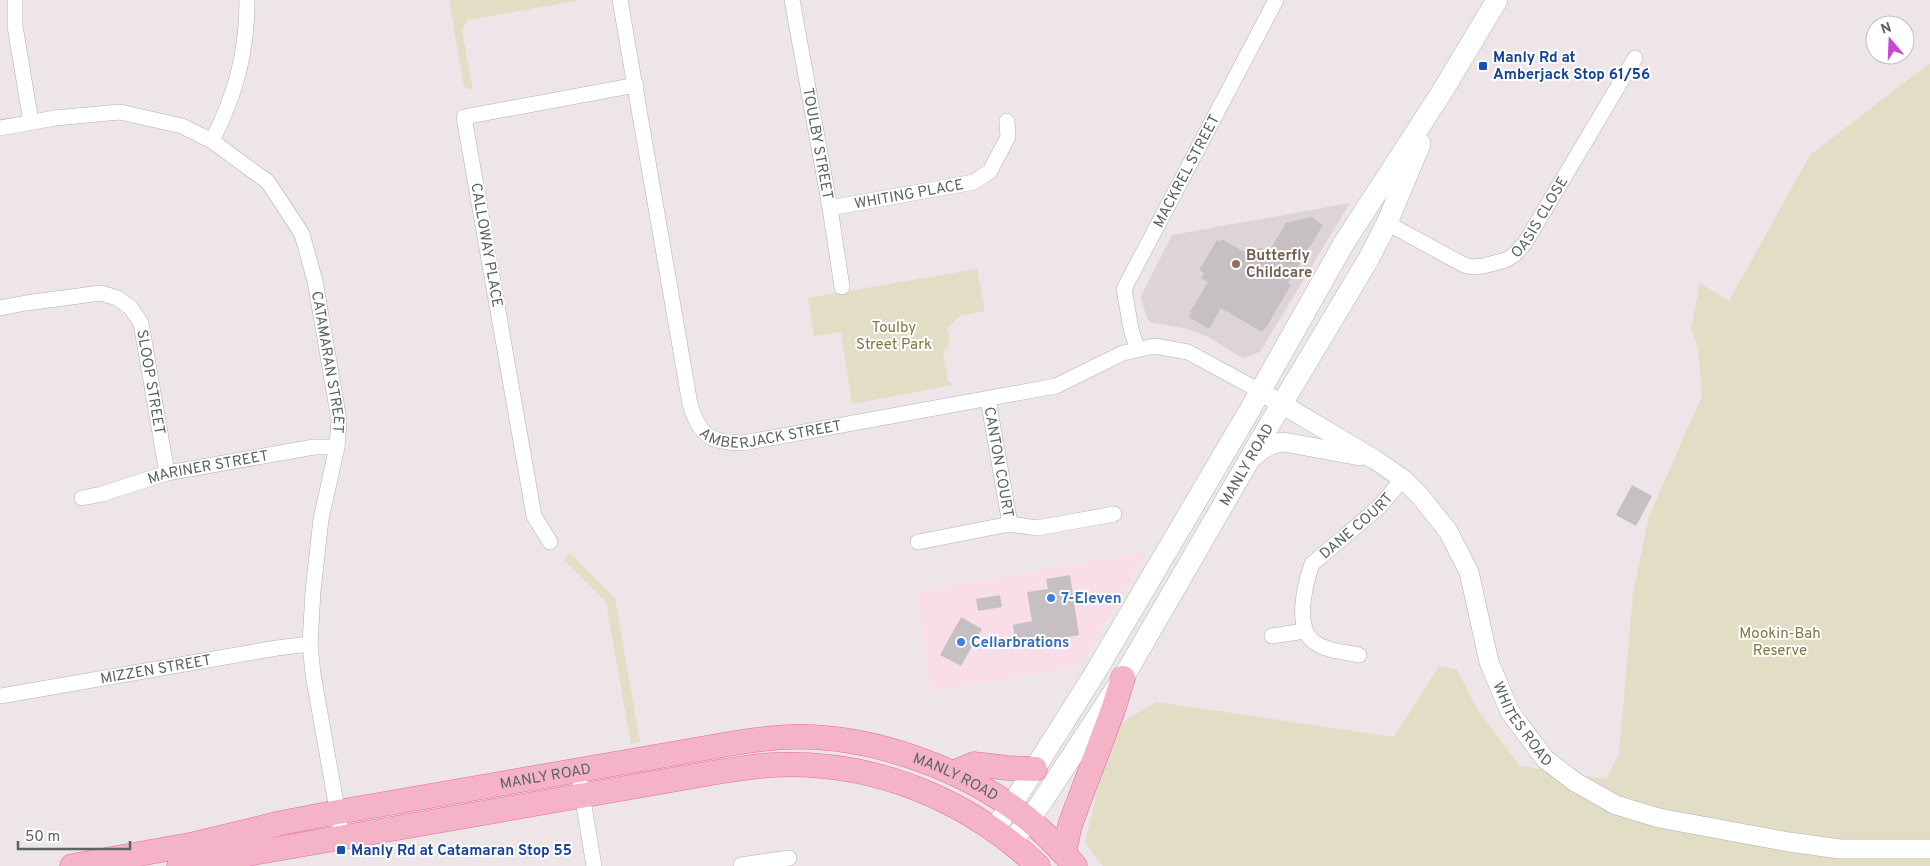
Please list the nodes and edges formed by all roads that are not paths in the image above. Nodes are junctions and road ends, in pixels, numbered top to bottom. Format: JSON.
{"nodes":[{"id":1,"x":15,"y":0,"type":"edge"},
{"id":2,"x":247,"y":0,"type":"edge"},
{"id":3,"x":620,"y":0,"type":"edge"},
{"id":4,"x":792,"y":0,"type":"edge"},
{"id":5,"x":1276,"y":0,"type":"edge"},
{"id":6,"x":1496,"y":0,"type":"edge"},
{"id":7,"x":1635,"y":58,"type":"dead end"},
{"id":8,"x":636,"y":85,"type":"junction"},
{"id":9,"x":1440,"y":95,"type":"junction"},
{"id":10,"x":1007,"y":121,"type":"dead end"},
{"id":11,"x":31,"y":122,"type":"junction"},
{"id":12,"x":0,"y":128,"type":"edge"},
{"id":13,"x":212,"y":141,"type":"junction"},
{"id":14,"x":830,"y":208,"type":"junction"},
{"id":15,"x":1387,"y":223,"type":"junction"},
{"id":16,"x":842,"y":287,"type":"dead end"},
{"id":17,"x":0,"y":308,"type":"edge"},
{"id":18,"x":1137,"y":348,"type":"junction"},
{"id":19,"x":1260,"y":391,"type":"junction"},
{"id":20,"x":988,"y":399,"type":"junction"},
{"id":21,"x":1282,"y":404,"type":"junction"},
{"id":22,"x":337,"y":447,"type":"junction"},
{"id":23,"x":1374,"y":458,"type":"junction"},
{"id":24,"x":1251,"y":459,"type":"junction"},
{"id":25,"x":166,"y":474,"type":"junction"},
{"id":26,"x":1403,"y":479,"type":"junction"},
{"id":27,"x":82,"y":498,"type":"dead end"},
{"id":28,"x":1114,"y":514,"type":"dead end"},
{"id":29,"x":1010,"y":524,"type":"junction"},
{"id":30,"x":550,"y":542,"type":"dead end"},
{"id":31,"x":918,"y":542,"type":"dead end"},
{"id":32,"x":1305,"y":631,"type":"junction"},
{"id":33,"x":1272,"y":636,"type":"dead end"},
{"id":34,"x":310,"y":644,"type":"junction"},
{"id":35,"x":1359,"y":655,"type":"dead end"},
{"id":36,"x":1123,"y":678,"type":"junction"},
{"id":37,"x":0,"y":696,"type":"edge"},
{"id":38,"x":1035,"y":769,"type":"junction"},
{"id":39,"x":578,"y":770,"type":"junction"},
{"id":40,"x":952,"y":773,"type":"junction"},
{"id":41,"x":583,"y":796,"type":"junction"},
{"id":42,"x":338,"y":812,"type":"junction"},
{"id":43,"x":1020,"y":813,"type":"junction"},
{"id":44,"x":1003,"y":836,"type":"junction"},
{"id":45,"x":342,"y":837,"type":"junction"},
{"id":46,"x":1930,"y":849,"type":"edge"},
{"id":47,"x":789,"y":858,"type":"dead end"},
{"id":48,"x":1070,"y":859,"type":"edge"},
{"id":49,"x":765,"y":864,"type":"edge"},
{"id":50,"x":742,"y":865,"type":"edge"},
{"id":51,"x":72,"y":866,"type":"edge"},
{"id":52,"x":179,"y":866,"type":"edge"},
{"id":53,"x":594,"y":866,"type":"edge"},
{"id":54,"x":1038,"y":866,"type":"edge"}],
"edges":[{"from":1,"to":11,"type":"street"},
{"from":2,"to":13,"type":"street"},
{"from":3,"to":8,"type":"street","name":"AMBERJACK STREET"},
{"from":4,"to":14,"type":"street","name":"TOULBY STREET"},
{"from":5,"to":18,"type":"street","name":"MACKREL STREET"},
{"from":6,"to":9,"type":"main road","name":"MANLY ROAD"},
{"from":7,"to":15,"type":"street","name":"OASIS CLOSE"},
{"from":8,"to":20,"type":"street","name":"AMBERJACK STREET"},
{"from":8,"to":30,"type":"street","name":"CALLOWAY PLACE"},
{"from":9,"to":15,"type":"main road","name":"MANLY ROAD"},
{"from":9,"to":19,"type":"main road","name":"MANLY ROAD"},
{"from":10,"to":14,"type":"street","name":"WHITING PLACE"},
{"from":11,"to":12,"type":"street","name":"CATAMARAN STREET"},
{"from":11,"to":13,"type":"street","name":"CATAMARAN STREET"},
{"from":13,"to":22,"type":"street","name":"CATAMARAN STREET"},
{"from":14,"to":16,"type":"street","name":"TOULBY STREET"},
{"from":15,"to":21,"type":"main road","name":"MANLY ROAD"},
{"from":17,"to":25,"type":"street","name":"SLOOP STREET"},
{"from":18,"to":19,"type":"street","name":"AMBERJACK STREET"},
{"from":18,"to":20,"type":"street","name":"AMBERJACK STREET"},
{"from":19,"to":21,"type":"street","name":"WHITES ROAD"},
{"from":19,"to":38,"type":"main road","name":"MANLY ROAD"},
{"from":20,"to":29,"type":"street","name":"CANTON COURT"},
{"from":21,"to":23,"type":"street","name":"WHITES ROAD"},
{"from":21,"to":24,"type":"main road","name":"MANLY ROAD"},
{"from":22,"to":25,"type":"street","name":"MARINER STREET"},
{"from":22,"to":34,"type":"street","name":"CATAMARAN STREET"},
{"from":23,"to":24,"type":"street"},
{"from":23,"to":26,"type":"street","name":"WHITES ROAD"},
{"from":24,"to":36,"type":"main road","name":"MANLY ROAD"},
{"from":25,"to":27,"type":"street","name":"MARINER STREET"},
{"from":26,"to":32,"type":"street","name":"DANE COURT"},
{"from":26,"to":46,"type":"street","name":"WHITES ROAD"},
{"from":28,"to":29,"type":"street"},
{"from":29,"to":31,"type":"street"},
{"from":32,"to":33,"type":"street"},
{"from":32,"to":35,"type":"street"},
{"from":34,"to":37,"type":"street","name":"MIZZEN STREET"},
{"from":34,"to":42,"type":"street","name":"CATAMARAN STREET"},
{"from":36,"to":43,"type":"main road","name":"MANLY ROAD"},
{"from":36,"to":48,"type":"main road"},
{"from":38,"to":40,"type":"main road"},
{"from":38,"to":43,"type":"main road","name":"MANLY ROAD"},
{"from":39,"to":40,"type":"main road","name":"MANLY ROAD"},
{"from":39,"to":41,"type":"street"},
{"from":39,"to":42,"type":"main road","name":"MANLY ROAD"},
{"from":40,"to":43,"type":"main road","name":"MANLY ROAD"},
{"from":41,"to":44,"type":"main road","name":"MANLY ROAD"},
{"from":41,"to":45,"type":"main road","name":"MANLY ROAD"},
{"from":41,"to":53,"type":"street"},
{"from":42,"to":45,"type":"street","name":"CATAMARAN STREET"},
{"from":42,"to":51,"type":"main road","name":"MANLY ROAD"},
{"from":43,"to":44,"type":"main road","name":"MANLY ROAD"},
{"from":43,"to":48,"type":"main road","name":"MANLY ROAD"},
{"from":44,"to":54,"type":"main road"},
{"from":45,"to":52,"type":"main road","name":"MANLY ROAD"},
{"from":47,"to":49,"type":"street"},
{"from":49,"to":50,"type":"street"}]}
